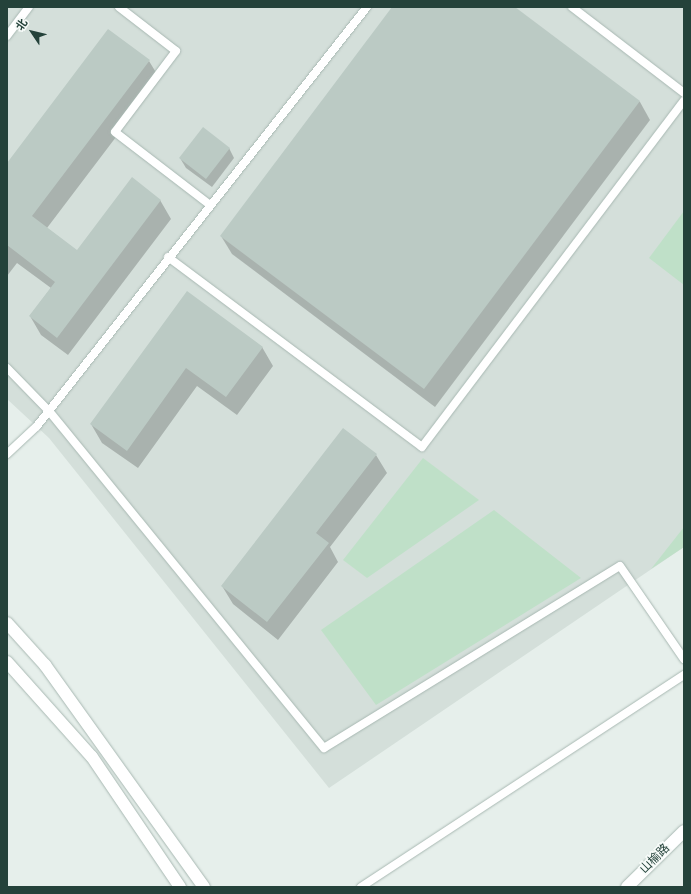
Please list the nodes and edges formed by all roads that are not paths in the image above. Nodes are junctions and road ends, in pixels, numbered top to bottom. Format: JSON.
{"nodes":[{"id":1,"x":29,"y":7,"type":"edge"},
{"id":2,"x":119,"y":7,"type":"edge"},
{"id":3,"x":367,"y":7,"type":"edge"},
{"id":4,"x":572,"y":7,"type":"edge"},
{"id":5,"x":7,"y":36,"type":"edge"},
{"id":6,"x":684,"y":93,"type":"edge"},
{"id":7,"x":684,"y":101,"type":"edge"},
{"id":8,"x":209,"y":204,"type":"junction"},
{"id":9,"x":168,"y":257,"type":"junction"},
{"id":10,"x":7,"y":368,"type":"edge"},
{"id":11,"x":49,"y":411,"type":"junction"},
{"id":12,"x":7,"y":454,"type":"edge"},
{"id":13,"x":7,"y":623,"type":"edge"},
{"id":14,"x":684,"y":659,"type":"edge"},
{"id":15,"x":7,"y":662,"type":"edge"},
{"id":16,"x":684,"y":675,"type":"edge"},
{"id":17,"x":684,"y":831,"type":"edge"},
{"id":18,"x":180,"y":887,"type":"edge"},
{"id":19,"x":204,"y":887,"type":"edge"},
{"id":20,"x":361,"y":887,"type":"edge"},
{"id":21,"x":627,"y":887,"type":"edge"}],
"edges":[{"from":1,"to":5,"type":"lane"},
{"from":2,"to":8,"type":"lane"},
{"from":3,"to":8,"type":"lane"},
{"from":4,"to":6,"type":"lane"},
{"from":7,"to":9,"type":"lane"},
{"from":8,"to":9,"type":"lane"},
{"from":9,"to":11,"type":"lane"},
{"from":10,"to":11,"type":"lane"},
{"from":11,"to":12,"type":"lane"},
{"from":11,"to":14,"type":"lane"},
{"from":13,"to":19,"type":"street"},
{"from":15,"to":18,"type":"street"},
{"from":16,"to":20,"type":"lane"},
{"from":17,"to":21,"type":"street","name":"山榆路"}]}
